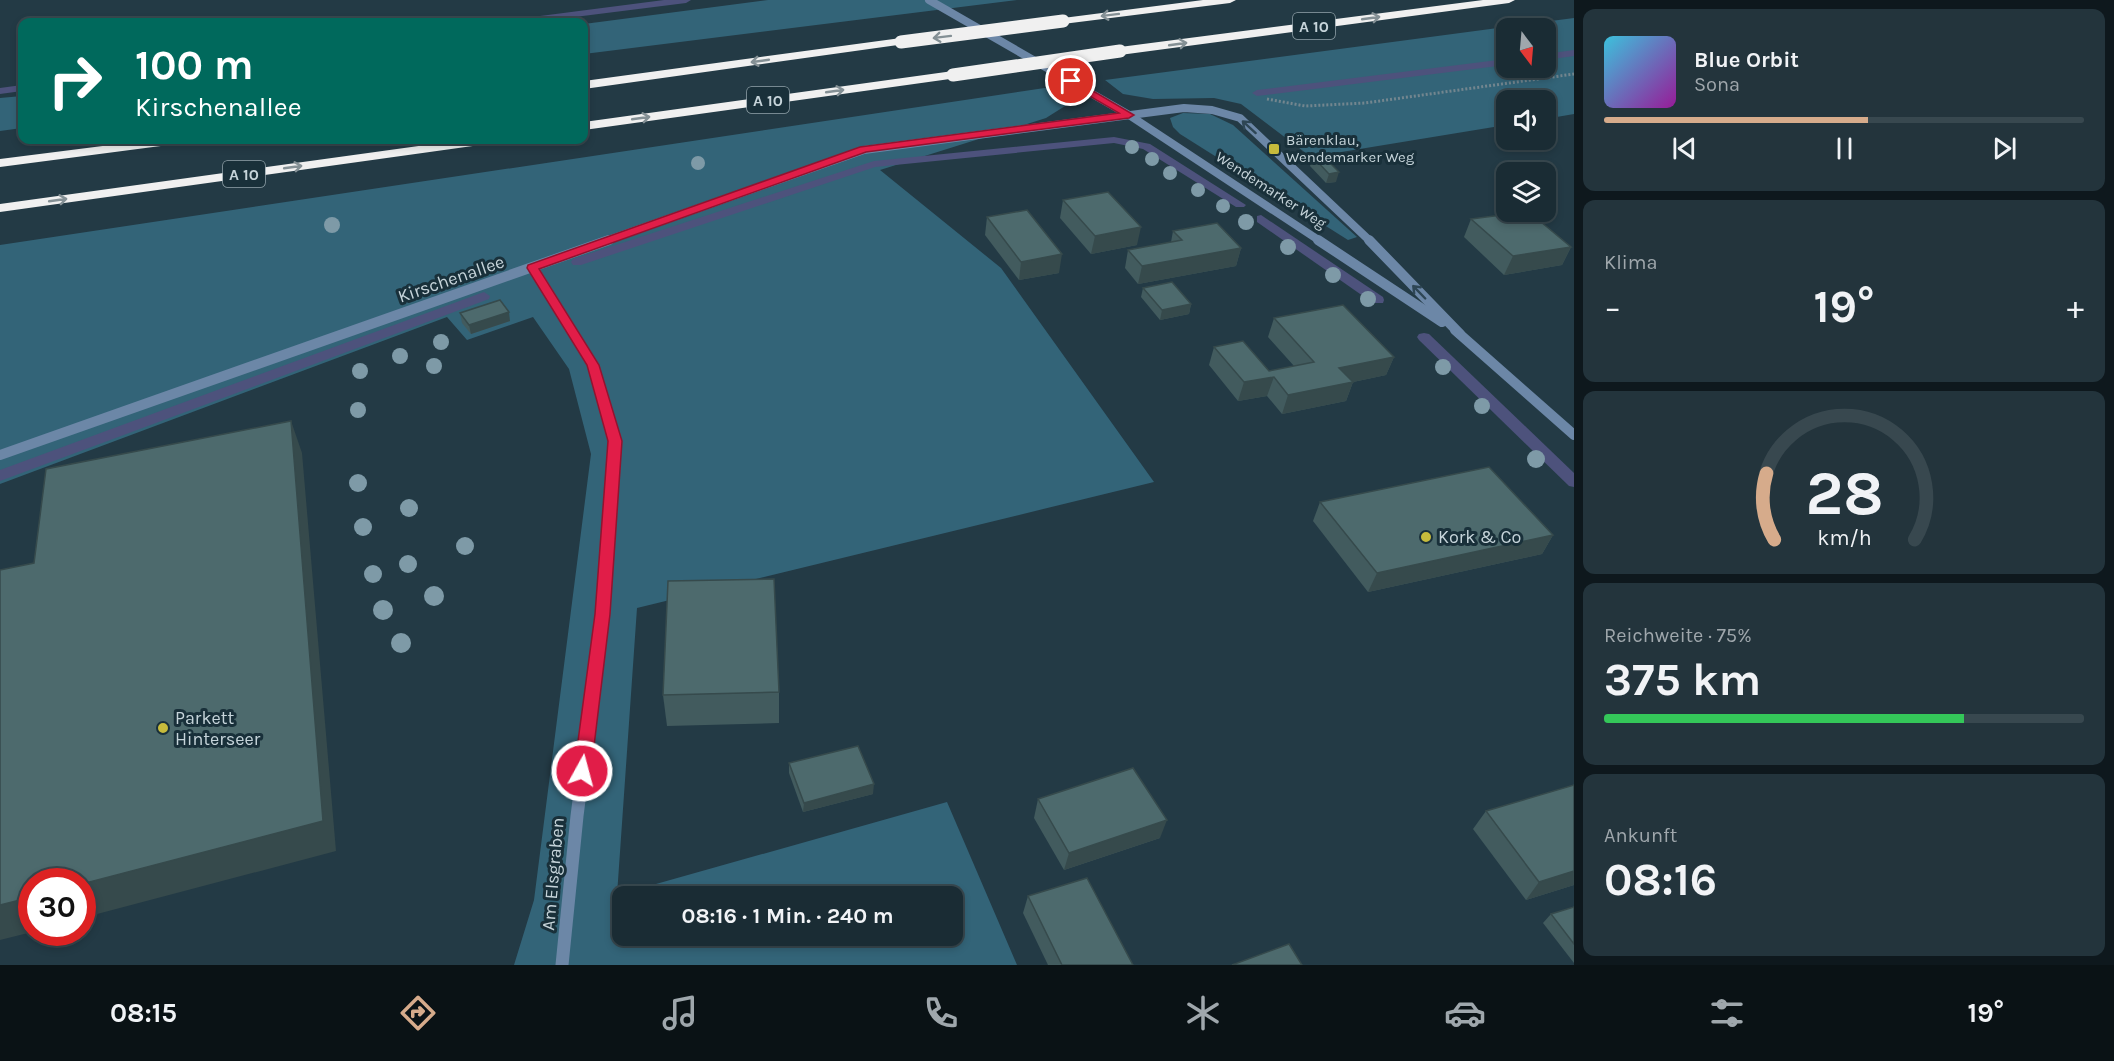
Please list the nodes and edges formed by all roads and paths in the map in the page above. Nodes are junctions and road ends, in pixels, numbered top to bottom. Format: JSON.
{"nodes":[{"id":1,"x":929,"y":0,"type":"edge"},
{"id":2,"x":1230,"y":0,"type":"edge"},
{"id":3,"x":1509,"y":0,"type":"edge"},
{"id":4,"x":1574,"y":74,"type":"edge"},
{"id":5,"x":588,"y":83,"type":"edge"},
{"id":6,"x":1261,"y":98,"type":"dead end"},
{"id":7,"x":1129,"y":115,"type":"junction"},
{"id":8,"x":588,"y":125,"type":"edge"},
{"id":9,"x":145,"y":144,"type":"edge"},
{"id":10,"x":458,"y":144,"type":"edge"},
{"id":11,"x":0,"y":163,"type":"edge"},
{"id":12,"x":0,"y":208,"type":"edge"},
{"id":13,"x":532,"y":268,"type":"junction"},
{"id":14,"x":1460,"y":334,"type":"junction"},
{"id":15,"x":1574,"y":435,"type":"edge"},
{"id":16,"x":0,"y":455,"type":"edge"},
{"id":17,"x":562,"y":965,"type":"edge"}],
"edges":[{"from":1,"to":7,"type":"street","name":"Wendemarker Weg"},
{"from":2,"to":5,"type":"highway","number":"A 10","one_way":true,"bridge":true},
{"from":8,"to":3,"type":"highway","number":"A 10","one_way":true,"bridge":true},
{"from":4,"to":6,"type":"path"},
{"from":7,"to":13,"type":"street","name":"Kirschenallee"},
{"from":7,"to":14,"type":"street","name":"Wendemarker Weg"},
{"from":14,"to":7,"type":"street","name":"Kirschenallee","one_way":true},
{"from":9,"to":11,"type":"highway"},
{"from":12,"to":10,"type":"highway","number":"A 10","one_way":true},
{"from":13,"to":16,"type":"street","name":"Kirschenallee"},
{"from":13,"to":17,"type":"street","name":"Am Elsgraben"},
{"from":14,"to":15,"type":"street","name":"Wendemarker Weg"}]}
